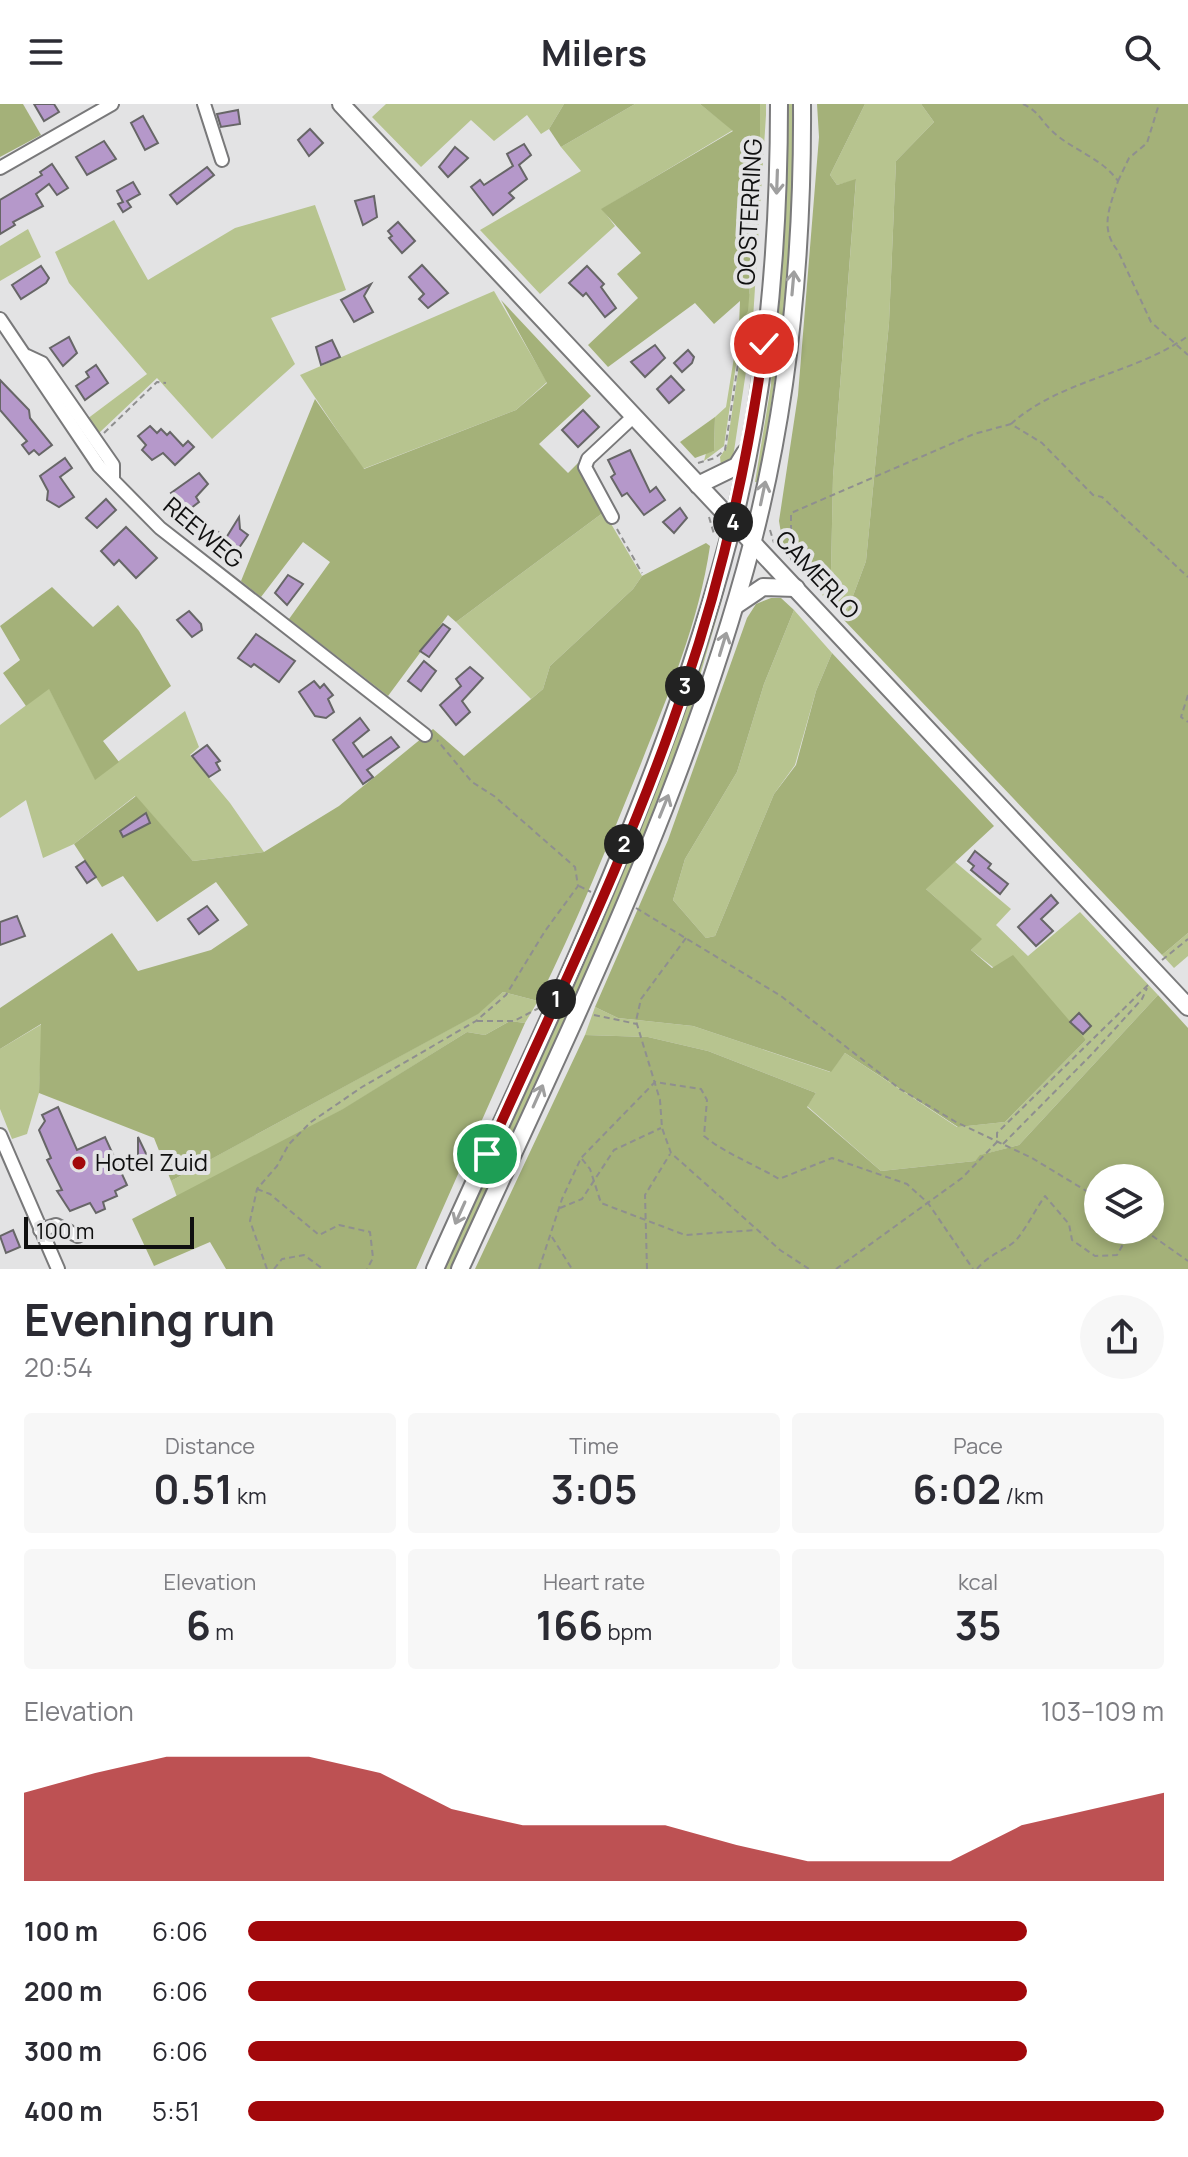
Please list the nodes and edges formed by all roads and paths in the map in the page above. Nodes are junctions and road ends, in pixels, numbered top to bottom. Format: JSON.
{"nodes":[{"id":1,"x":112,"y":104,"type":"edge"},
{"id":2,"x":204,"y":104,"type":"edge"},
{"id":3,"x":341,"y":104,"type":"edge"},
{"id":4,"x":779,"y":104,"type":"edge"},
{"id":5,"x":802,"y":104,"type":"edge"},
{"id":6,"x":1023,"y":104,"type":"edge"},
{"id":7,"x":1159,"y":104,"type":"edge"},
{"id":8,"x":222,"y":160,"type":"dead end"},
{"id":9,"x":0,"y":168,"type":"edge"},
{"id":10,"x":1118,"y":181,"type":"junction"},
{"id":11,"x":0,"y":319,"type":"edge"},
{"id":12,"x":755,"y":321,"type":"dead end"},
{"id":13,"x":1188,"y":336,"type":"edge"},
{"id":14,"x":1177,"y":344,"type":"junction"},
{"id":15,"x":1188,"y":355,"type":"edge"},
{"id":16,"x":166,"y":383,"type":"dead end"},
{"id":17,"x":634,"y":416,"type":"junction"},
{"id":18,"x":1011,"y":424,"type":"junction"},
{"id":19,"x":81,"y":429,"type":"junction"},
{"id":20,"x":95,"y":439,"type":"junction"},
{"id":21,"x":748,"y":447,"type":"junction"},
{"id":22,"x":707,"y":456,"type":"dead end"},
{"id":23,"x":715,"y":458,"type":"dead end"},
{"id":24,"x":704,"y":463,"type":"dead end"},
{"id":25,"x":113,"y":478,"type":"junction"},
{"id":26,"x":698,"y":485,"type":"junction"},
{"id":27,"x":707,"y":514,"type":"dead end"},
{"id":28,"x":612,"y":517,"type":"joint"},
{"id":29,"x":733,"y":521,"type":"junction"},
{"id":30,"x":769,"y":527,"type":"dead end"},
{"id":31,"x":715,"y":540,"type":"dead end"},
{"id":32,"x":753,"y":542,"type":"junction"},
{"id":33,"x":778,"y":552,"type":"dead end"},
{"id":34,"x":791,"y":567,"type":"dead end"},
{"id":35,"x":642,"y":573,"type":"dead end"},
{"id":36,"x":1188,"y":577,"type":"edge"},
{"id":37,"x":796,"y":588,"type":"junction"},
{"id":38,"x":735,"y":606,"type":"junction"},
{"id":39,"x":1188,"y":695,"type":"edge"},
{"id":40,"x":1188,"y":722,"type":"edge"},
{"id":41,"x":425,"y":735,"type":"joint"},
{"id":42,"x":596,"y":880,"type":"dead end"},
{"id":43,"x":578,"y":886,"type":"junction"},
{"id":44,"x":636,"y":908,"type":"dead end"},
{"id":45,"x":687,"y":937,"type":"junction"},
{"id":46,"x":1188,"y":939,"type":"edge"},
{"id":47,"x":1156,"y":973,"type":"junction"},
{"id":48,"x":542,"y":1002,"type":"dead end"},
{"id":49,"x":1188,"y":1007,"type":"edge"},
{"id":50,"x":540,"y":1008,"type":"junction"},
{"id":51,"x":589,"y":1013,"type":"dead end"},
{"id":52,"x":476,"y":1021,"type":"junction"},
{"id":53,"x":534,"y":1022,"type":"dead end"},
{"id":54,"x":637,"y":1024,"type":"junction"},
{"id":55,"x":655,"y":1082,"type":"junction"},
{"id":56,"x":662,"y":1128,"type":"junction"},
{"id":57,"x":0,"y":1135,"type":"edge"},
{"id":58,"x":997,"y":1142,"type":"junction"},
{"id":59,"x":1002,"y":1145,"type":"junction"},
{"id":60,"x":671,"y":1153,"type":"junction"},
{"id":61,"x":581,"y":1158,"type":"junction"},
{"id":62,"x":14,"y":1171,"type":"junction"},
{"id":63,"x":0,"y":1176,"type":"edge"},
{"id":64,"x":594,"y":1180,"type":"junction"},
{"id":65,"x":257,"y":1189,"type":"junction"},
{"id":66,"x":1084,"y":1190,"type":"edge"},
{"id":67,"x":928,"y":1203,"type":"junction"},
{"id":68,"x":559,"y":1209,"type":"junction"},
{"id":69,"x":645,"y":1220,"type":"junction"},
{"id":70,"x":40,"y":1230,"type":"junction"},
{"id":71,"x":758,"y":1230,"type":"junction"},
{"id":72,"x":78,"y":1236,"type":"dead end"},
{"id":73,"x":551,"y":1236,"type":"junction"},
{"id":74,"x":1123,"y":1244,"type":"edge"},
{"id":75,"x":1164,"y":1244,"type":"edge"},
{"id":76,"x":1188,"y":1261,"type":"edge"},
{"id":77,"x":58,"y":1269,"type":"edge"},
{"id":78,"x":267,"y":1269,"type":"edge"},
{"id":79,"x":274,"y":1269,"type":"edge"},
{"id":80,"x":323,"y":1269,"type":"edge"},
{"id":81,"x":367,"y":1269,"type":"edge"},
{"id":82,"x":435,"y":1269,"type":"edge"},
{"id":83,"x":460,"y":1269,"type":"edge"},
{"id":84,"x":539,"y":1269,"type":"edge"},
{"id":85,"x":572,"y":1269,"type":"edge"},
{"id":86,"x":647,"y":1269,"type":"edge"},
{"id":87,"x":809,"y":1269,"type":"edge"},
{"id":88,"x":836,"y":1269,"type":"edge"},
{"id":89,"x":975,"y":1269,"type":"edge"}],
"edges":[{"from":1,"to":9,"type":"street"},
{"from":2,"to":8,"type":"street"},
{"from":3,"to":17,"type":"main road","name":"CAMERLO"},
{"from":4,"to":21,"type":"main road","name":"OOSTERRING","one_way":true},
{"from":32,"to":5,"type":"main road","name":"OOSTERRING","one_way":true},
{"from":6,"to":10,"type":"path"},
{"from":7,"to":10,"type":"path"},
{"from":10,"to":14,"type":"path"},
{"from":11,"to":19,"type":"street"},
{"from":12,"to":23,"type":"path"},
{"from":13,"to":14,"type":"path"},
{"from":14,"to":15,"type":"path"},
{"from":14,"to":18,"type":"path"},
{"from":16,"to":20,"type":"path"},
{"from":17,"to":26,"type":"main road","name":"CAMERLO"},
{"from":17,"to":28,"type":"street"},
{"from":18,"to":34,"type":"path"},
{"from":18,"to":36,"type":"path"},
{"from":19,"to":20,"type":"street"},
{"from":19,"to":25,"type":"street","name":"REEWEG"},
{"from":20,"to":25,"type":"street"},
{"from":21,"to":26,"type":"main road"},
{"from":21,"to":29,"type":"main road","name":"OOSTERRING"},
{"from":22,"to":24,"type":"path"},
{"from":25,"to":41,"type":"street","name":"REEWEG"},
{"from":26,"to":29,"type":"main road","name":"CAMERLO"},
{"from":27,"to":31,"type":"path"},
{"from":28,"to":35,"type":"path"},
{"from":29,"to":32,"type":"main road","name":"CAMERLO"},
{"from":29,"to":82,"type":"main road","name":"OOSTERRING","one_way":true},
{"from":30,"to":33,"type":"path"},
{"from":32,"to":37,"type":"main road","name":"CAMERLO"},
{"from":32,"to":38,"type":"main road","name":"OOSTERRING"},
{"from":37,"to":38,"type":"main road"},
{"from":37,"to":47,"type":"main road","name":"CAMERLO"},
{"from":83,"to":38,"type":"main road","name":"OOSTERRING","one_way":true},
{"from":39,"to":40,"type":"path"},
{"from":41,"to":43,"type":"path"},
{"from":42,"to":43,"type":"path"},
{"from":43,"to":52,"type":"path"},
{"from":44,"to":45,"type":"path"},
{"from":45,"to":54,"type":"path"},
{"from":45,"to":58,"type":"path"},
{"from":46,"to":47,"type":"path"},
{"from":47,"to":49,"type":"main road","name":"CAMERLO"},
{"from":47,"to":58,"type":"path"},
{"from":47,"to":59,"type":"path"},
{"from":48,"to":50,"type":"path"},
{"from":50,"to":52,"type":"path"},
{"from":50,"to":53,"type":"path"},
{"from":51,"to":54,"type":"path"},
{"from":52,"to":65,"type":"path"},
{"from":54,"to":55,"type":"path"},
{"from":55,"to":56,"type":"path"},
{"from":55,"to":61,"type":"path"},
{"from":55,"to":67,"type":"path"},
{"from":56,"to":60,"type":"path"},
{"from":56,"to":64,"type":"path"},
{"from":57,"to":62,"type":"street"},
{"from":58,"to":59,"type":"path"},
{"from":58,"to":67,"type":"path"},
{"from":59,"to":66,"type":"path"},
{"from":60,"to":69,"type":"path"},
{"from":60,"to":71,"type":"path"},
{"from":61,"to":64,"type":"path"},
{"from":61,"to":68,"type":"path"},
{"from":62,"to":63,"type":"street"},
{"from":62,"to":70,"type":"street"},
{"from":64,"to":68,"type":"path"},
{"from":64,"to":69,"type":"path"},
{"from":65,"to":78,"type":"path"},
{"from":65,"to":81,"type":"path"},
{"from":67,"to":88,"type":"path"},
{"from":67,"to":89,"type":"path"},
{"from":68,"to":73,"type":"path"},
{"from":69,"to":71,"type":"path"},
{"from":69,"to":86,"type":"path"},
{"from":70,"to":72,"type":"street"},
{"from":70,"to":77,"type":"street"},
{"from":71,"to":87,"type":"path"},
{"from":73,"to":84,"type":"path"},
{"from":73,"to":85,"type":"path"},
{"from":74,"to":89,"type":"path"},
{"from":75,"to":76,"type":"path"},
{"from":79,"to":80,"type":"path"}]}
